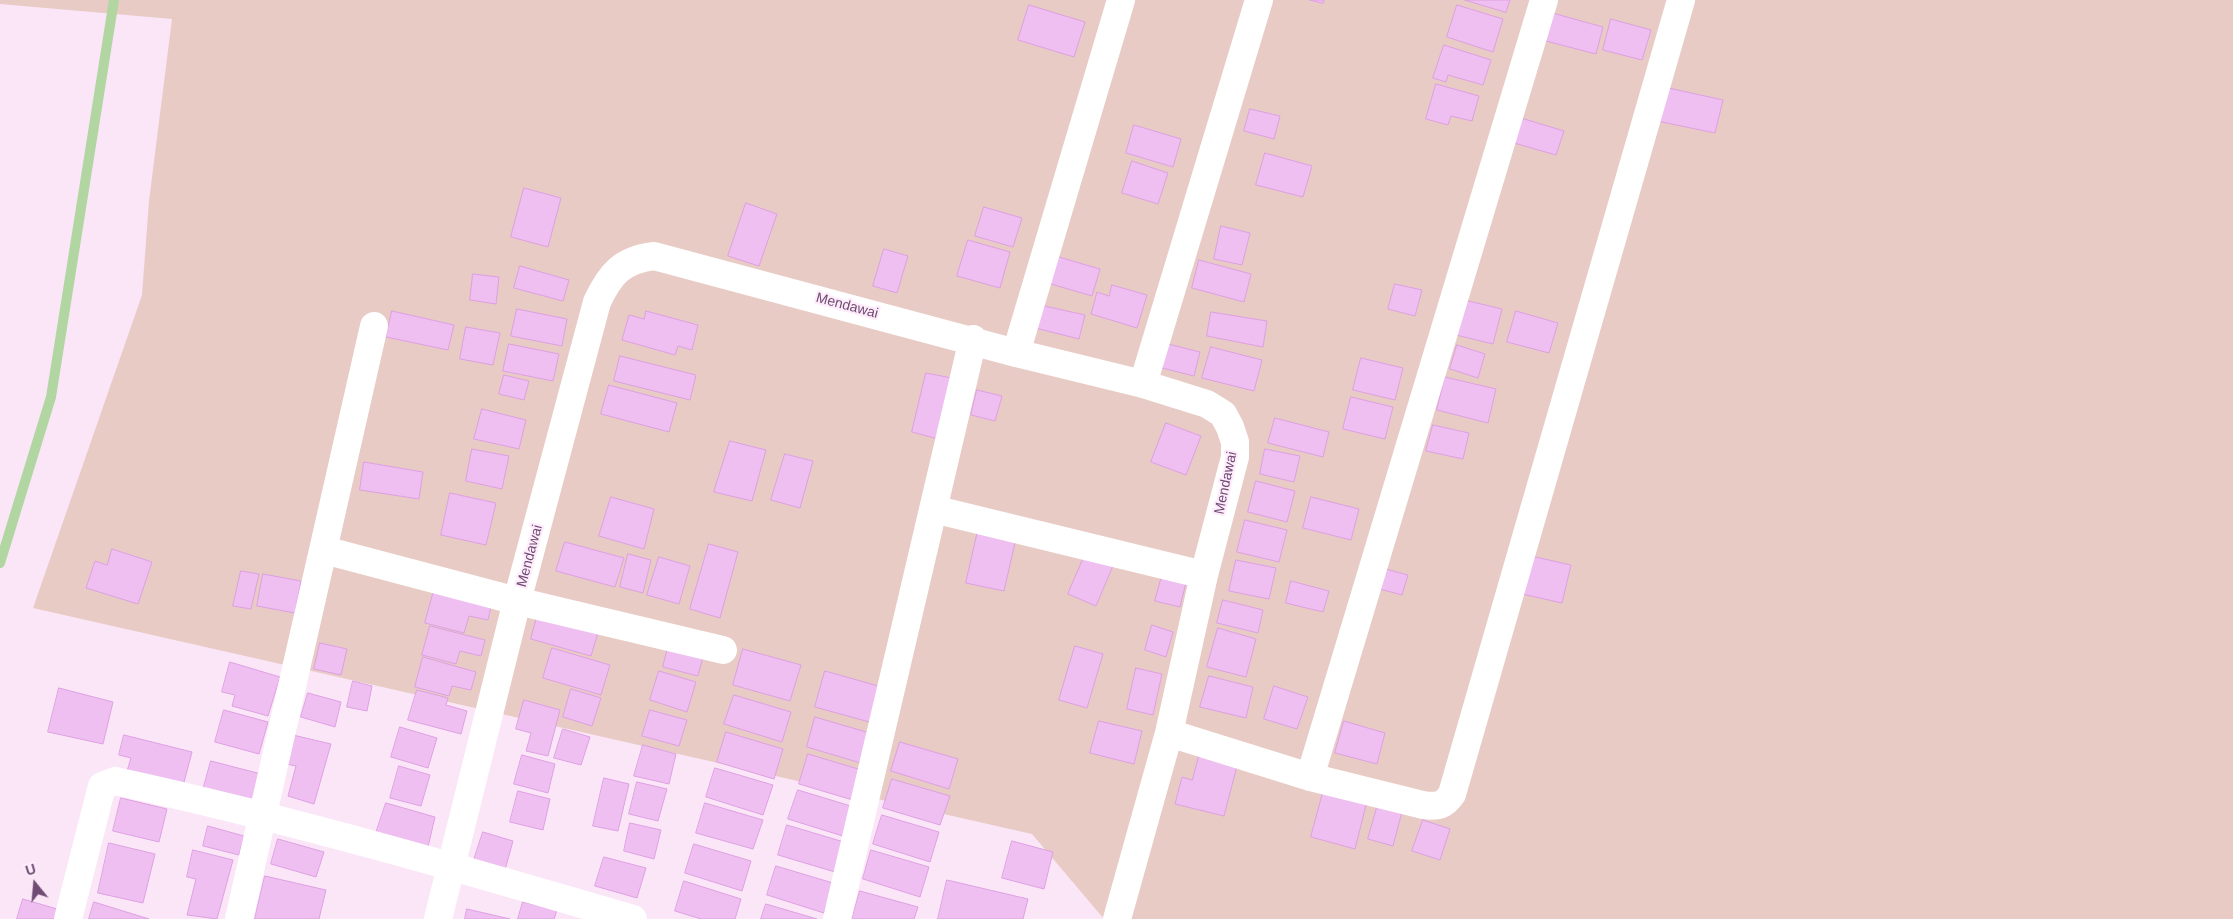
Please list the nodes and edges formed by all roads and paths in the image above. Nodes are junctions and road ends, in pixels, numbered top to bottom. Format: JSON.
{"nodes":[{"id":1,"x":1121,"y":0,"type":"edge"},
{"id":2,"x":1259,"y":0,"type":"edge"},
{"id":3,"x":1544,"y":0,"type":"edge"},
{"id":4,"x":1681,"y":0,"type":"edge"},
{"id":5,"x":374,"y":326,"type":"dead end"},
{"id":6,"x":973,"y":339,"type":"junction"},
{"id":7,"x":1016,"y":352,"type":"junction"},
{"id":8,"x":1143,"y":384,"type":"junction"},
{"id":9,"x":933,"y":508,"type":"junction"},
{"id":10,"x":324,"y":550,"type":"junction"},
{"id":11,"x":1204,"y":575,"type":"junction"},
{"id":12,"x":518,"y":601,"type":"junction"},
{"id":13,"x":723,"y":650,"type":"dead end"},
{"id":14,"x":1169,"y":733,"type":"junction"},
{"id":15,"x":1310,"y":777,"type":"junction"},
{"id":16,"x":263,"y":815,"type":"junction"},
{"id":17,"x":452,"y":866,"type":"junction"},
{"id":18,"x":68,"y":919,"type":"edge"},
{"id":19,"x":240,"y":919,"type":"edge"},
{"id":20,"x":438,"y":919,"type":"edge"},
{"id":21,"x":633,"y":919,"type":"edge"},
{"id":22,"x":837,"y":919,"type":"edge"},
{"id":23,"x":1117,"y":919,"type":"edge"}],
"edges":[{"from":1,"to":7,"type":"street"},
{"from":2,"to":8,"type":"street"},
{"from":3,"to":15,"type":"street"},
{"from":4,"to":15,"type":"street"},
{"from":5,"to":10,"type":"street"},
{"from":6,"to":7,"type":"street","name":"Mendawai"},
{"from":6,"to":9,"type":"street"},
{"from":6,"to":12,"type":"street","name":"Mendawai"},
{"from":7,"to":8,"type":"street","name":"Mendawai"},
{"from":8,"to":11,"type":"street","name":"Mendawai"},
{"from":9,"to":11,"type":"street"},
{"from":9,"to":22,"type":"street"},
{"from":10,"to":12,"type":"street"},
{"from":10,"to":16,"type":"street"},
{"from":11,"to":14,"type":"street","name":"Mendawai"},
{"from":12,"to":13,"type":"street"},
{"from":12,"to":17,"type":"street","name":"Mendawai"},
{"from":14,"to":15,"type":"street"},
{"from":14,"to":23,"type":"street","name":"Mendawai"},
{"from":16,"to":17,"type":"street"},
{"from":16,"to":18,"type":"street"},
{"from":16,"to":19,"type":"street"},
{"from":17,"to":20,"type":"street","name":"Mendawai"},
{"from":17,"to":21,"type":"street"}]}
